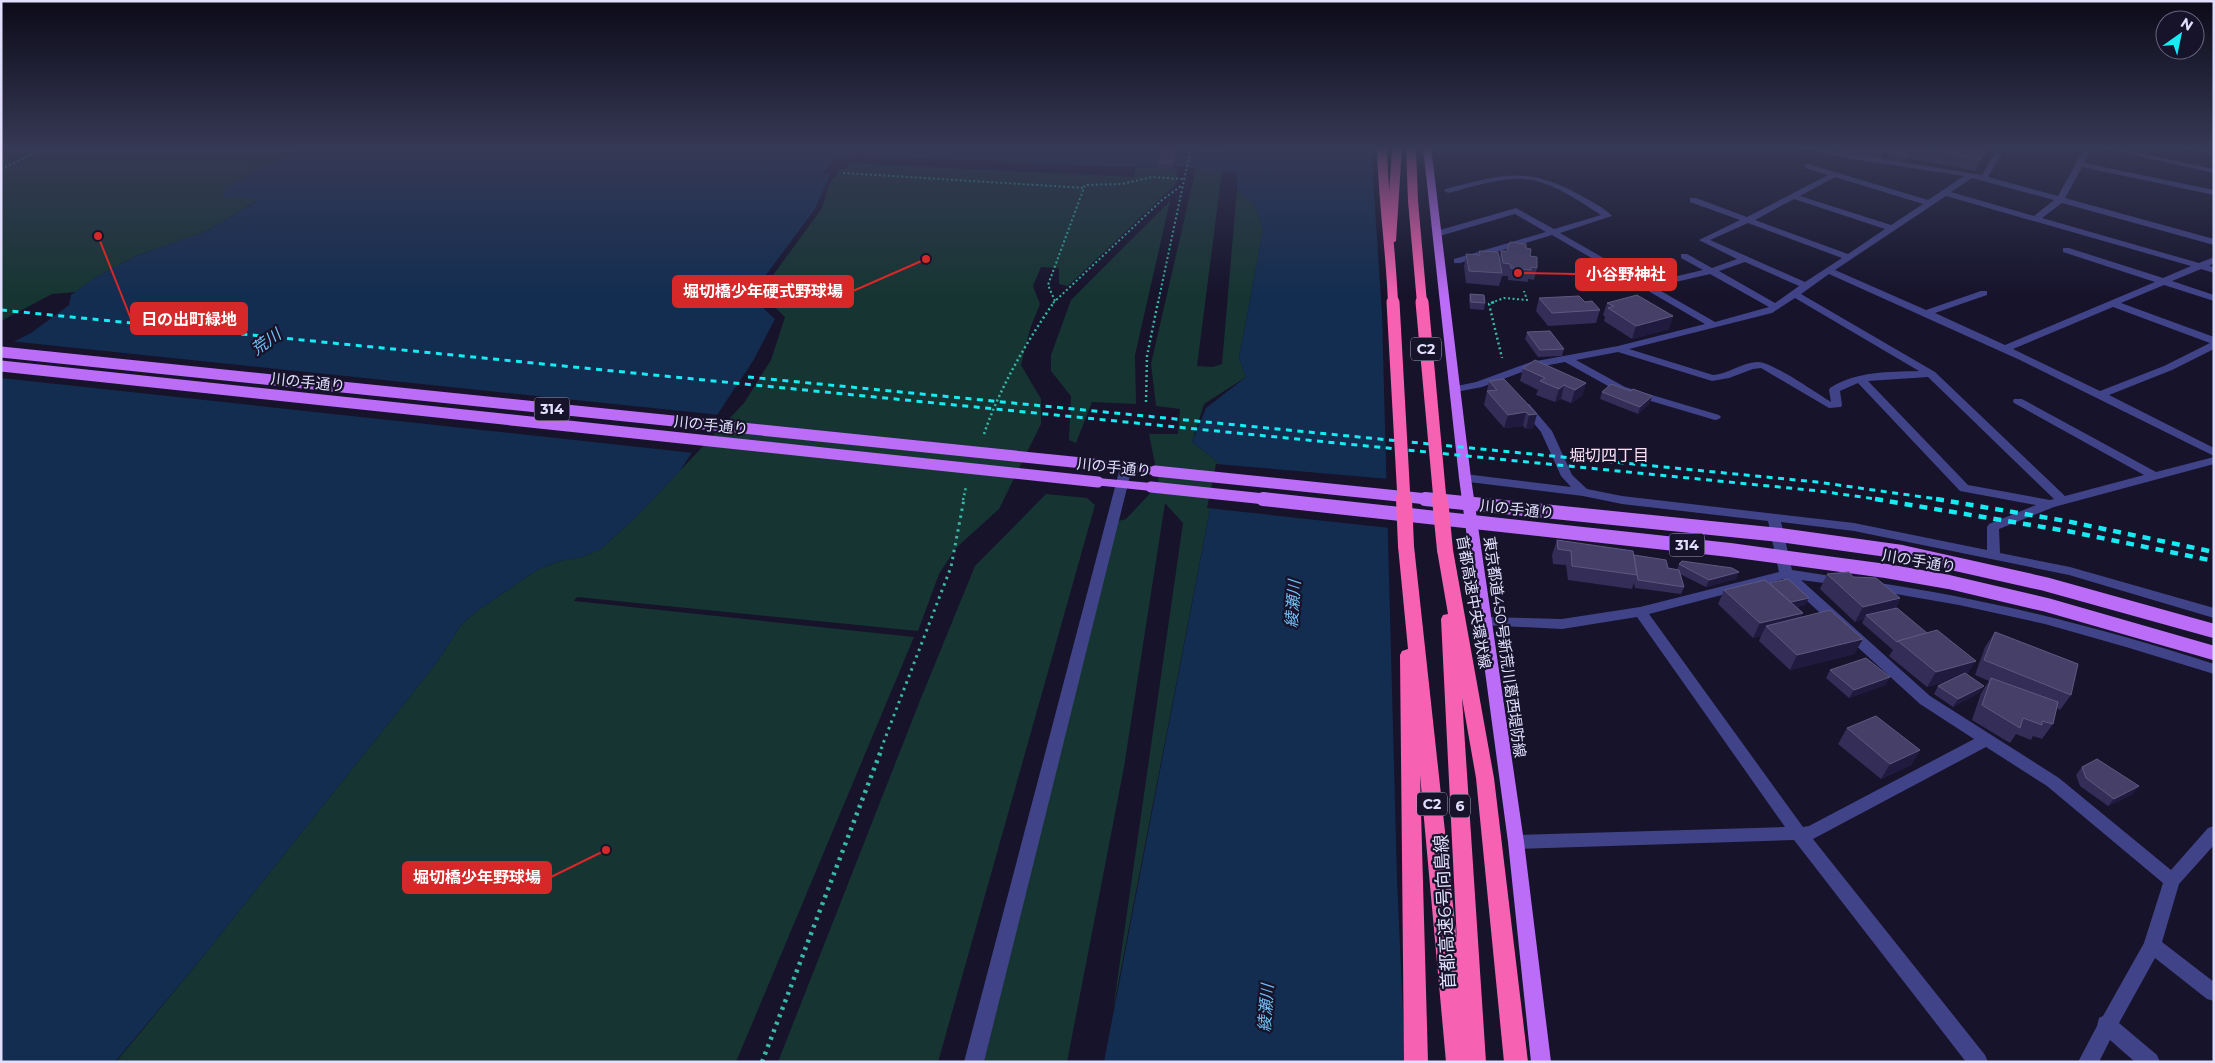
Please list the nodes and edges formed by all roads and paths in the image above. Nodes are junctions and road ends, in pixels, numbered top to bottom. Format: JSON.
{"nodes":[{"id":1,"x":1082,"y":197,"type":"edge"},
{"id":2,"x":1167,"y":197,"type":"edge"},
{"id":3,"x":1179,"y":197,"type":"edge"},
{"id":4,"x":1384,"y":197,"type":"edge"},
{"id":5,"x":1393,"y":197,"type":"edge"},
{"id":6,"x":1413,"y":197,"type":"edge"},
{"id":7,"x":1432,"y":197,"type":"edge"},
{"id":8,"x":1577,"y":197,"type":"edge"},
{"id":9,"x":1791,"y":197,"type":"edge"},
{"id":10,"x":1794,"y":197,"type":"edge"},
{"id":11,"x":1908,"y":197,"type":"edge"},
{"id":12,"x":1940,"y":197,"type":"edge"},
{"id":13,"x":1957,"y":197,"type":"edge"},
{"id":14,"x":2048,"y":197,"type":"edge"},
{"id":15,"x":2062,"y":197,"type":"edge"},
{"id":16,"x":1693,"y":200,"type":"dead end"},
{"id":17,"x":2060,"y":200,"type":"junction"},
{"id":18,"x":1930,"y":203,"type":"junction"},
{"id":19,"x":2035,"y":219,"type":"junction"},
{"id":20,"x":1748,"y":220,"type":"junction"},
{"id":21,"x":1892,"y":228,"type":"junction"},
{"id":22,"x":1553,"y":232,"type":"junction"},
{"id":23,"x":1436,"y":234,"type":"junction"},
{"id":24,"x":2214,"y":242,"type":"edge"},
{"id":25,"x":2066,"y":250,"type":"dead end"},
{"id":26,"x":1390,"y":255,"type":"junction"},
{"id":27,"x":1684,"y":256,"type":"dead end"},
{"id":28,"x":1849,"y":257,"type":"junction"},
{"id":29,"x":1746,"y":259,"type":"junction"},
{"id":30,"x":2214,"y":260,"type":"edge"},
{"id":31,"x":1457,"y":261,"type":"dead end"},
{"id":32,"x":2200,"y":266,"type":"junction"},
{"id":33,"x":2214,"y":270,"type":"edge"},
{"id":34,"x":1711,"y":271,"type":"junction"},
{"id":35,"x":1829,"y":271,"type":"junction"},
{"id":36,"x":2165,"y":281,"type":"junction"},
{"id":37,"x":1645,"y":286,"type":"junction"},
{"id":38,"x":1806,"y":286,"type":"junction"},
{"id":39,"x":1524,"y":290,"type":"dead end"},
{"id":40,"x":1984,"y":293,"type":"dead end"},
{"id":41,"x":1794,"y":294,"type":"junction"},
{"id":42,"x":2214,"y":298,"type":"edge"},
{"id":43,"x":1055,"y":302,"type":"junction"},
{"id":44,"x":2115,"y":304,"type":"junction"},
{"id":45,"x":1776,"y":307,"type":"junction"},
{"id":46,"x":1929,"y":312,"type":"junction"},
{"id":47,"x":1712,"y":324,"type":"junction"},
{"id":48,"x":2214,"y":341,"type":"edge"},
{"id":49,"x":2214,"y":345,"type":"edge"},
{"id":50,"x":1618,"y":349,"type":"junction"},
{"id":51,"x":2006,"y":349,"type":"junction"},
{"id":52,"x":1,"y":352,"type":"edge"},
{"id":53,"x":1567,"y":359,"type":"junction"},
{"id":54,"x":1,"y":366,"type":"edge"},
{"id":55,"x":1931,"y":374,"type":"junction"},
{"id":56,"x":1504,"y":379,"type":"junction"},
{"id":57,"x":1860,"y":379,"type":"junction"},
{"id":58,"x":1456,"y":389,"type":"junction"},
{"id":59,"x":2100,"y":395,"type":"junction"},
{"id":60,"x":1517,"y":398,"type":"edge"},
{"id":61,"x":2018,"y":401,"type":"dead end"},
{"id":62,"x":1146,"y":402,"type":"dead end"},
{"id":63,"x":1715,"y":417,"type":"dead end"},
{"id":64,"x":982,"y":439,"type":"dead end"},
{"id":65,"x":2214,"y":453,"type":"edge"},
{"id":66,"x":2214,"y":460,"type":"edge"},
{"id":67,"x":1126,"y":468,"type":"junction"},
{"id":68,"x":2154,"y":476,"type":"junction"},
{"id":69,"x":969,"y":477,"type":"dead end"},
{"id":70,"x":1465,"y":478,"type":"junction"},
{"id":71,"x":1121,"y":484,"type":"junction"},
{"id":72,"x":1583,"y":492,"type":"junction"},
{"id":73,"x":2063,"y":501,"type":"junction"},
{"id":74,"x":2050,"y":504,"type":"junction"},
{"id":75,"x":1773,"y":516,"type":"junction"},
{"id":76,"x":1406,"y":546,"type":"junction"},
{"id":77,"x":1445,"y":550,"type":"junction"},
{"id":78,"x":1994,"y":555,"type":"junction"},
{"id":79,"x":1786,"y":574,"type":"junction"},
{"id":80,"x":1640,"y":612,"type":"junction"},
{"id":81,"x":2214,"y":612,"type":"edge"},
{"id":82,"x":1486,"y":622,"type":"junction"},
{"id":83,"x":2214,"y":631,"type":"edge"},
{"id":84,"x":2214,"y":653,"type":"edge"},
{"id":85,"x":2214,"y":669,"type":"edge"},
{"id":86,"x":1985,"y":740,"type":"junction"},
{"id":87,"x":1798,"y":833,"type":"junction"},
{"id":88,"x":2214,"y":833,"type":"edge"},
{"id":89,"x":1516,"y":842,"type":"junction"},
{"id":90,"x":2172,"y":880,"type":"junction"},
{"id":91,"x":2152,"y":945,"type":"junction"},
{"id":92,"x":2214,"y":993,"type":"edge"},
{"id":93,"x":2106,"y":1024,"type":"junction"},
{"id":94,"x":762,"y":1062,"type":"edge"},
{"id":95,"x":974,"y":1062,"type":"edge"},
{"id":96,"x":1416,"y":1062,"type":"edge"},
{"id":97,"x":1458,"y":1062,"type":"edge"},
{"id":98,"x":1474,"y":1062,"type":"edge"},
{"id":99,"x":1516,"y":1062,"type":"edge"},
{"id":100,"x":1541,"y":1062,"type":"edge"},
{"id":101,"x":1978,"y":1062,"type":"edge"},
{"id":102,"x":2088,"y":1062,"type":"edge"},
{"id":103,"x":2150,"y":1062,"type":"edge"}],
"edges":[{"from":1,"to":43,"type":"path"},
{"from":2,"to":43,"type":"path"},
{"from":3,"to":62,"type":"path"},
{"from":4,"to":26,"type":"highway","number":"C2","bridge":true},
{"from":5,"to":26,"type":"highway","bridge":true},
{"from":6,"to":77,"type":"highway","name":"首都高速中央環状線","number":"C2","bridge":true},
{"from":7,"to":23,"type":"main road","name":"東京都道450号新荒川葛西堤防線"},
{"from":8,"to":22,"type":"street"},
{"from":9,"to":20,"type":"street"},
{"from":10,"to":21,"type":"street"},
{"from":11,"to":18,"type":"street"},
{"from":12,"to":18,"type":"street"},
{"from":13,"to":19,"type":"street"},
{"from":14,"to":17,"type":"street"},
{"from":15,"to":17,"type":"street"},
{"from":16,"to":20,"type":"street"},
{"from":17,"to":19,"type":"street"},
{"from":17,"to":24,"type":"street"},
{"from":18,"to":21,"type":"street"},
{"from":19,"to":32,"type":"street"},
{"from":20,"to":28,"type":"street"},
{"from":20,"to":29,"type":"street"},
{"from":21,"to":28,"type":"street"},
{"from":22,"to":23,"type":"street"},
{"from":22,"to":31,"type":"street"},
{"from":22,"to":37,"type":"street"},
{"from":23,"to":58,"type":"main road","name":"東京都道450号新荒川葛西堤防線"},
{"from":25,"to":36,"type":"street"},
{"from":26,"to":76,"type":"highway","number":"C2","bridge":true},
{"from":27,"to":34,"type":"street"},
{"from":28,"to":35,"type":"street"},
{"from":29,"to":34,"type":"street"},
{"from":29,"to":38,"type":"street"},
{"from":30,"to":32,"type":"street"},
{"from":32,"to":33,"type":"street"},
{"from":32,"to":36,"type":"street"},
{"from":34,"to":37,"type":"street"},
{"from":34,"to":45,"type":"street"},
{"from":35,"to":38,"type":"street"},
{"from":35,"to":46,"type":"street"},
{"from":36,"to":42,"type":"street"},
{"from":36,"to":44,"type":"street"},
{"from":37,"to":47,"type":"street"},
{"from":38,"to":41,"type":"street"},
{"from":39,"to":56,"type":"path"},
{"from":40,"to":46,"type":"street"},
{"from":41,"to":45,"type":"street"},
{"from":41,"to":55,"type":"street"},
{"from":43,"to":64,"type":"path"},
{"from":44,"to":48,"type":"street"},
{"from":44,"to":51,"type":"street"},
{"from":45,"to":47,"type":"street"},
{"from":46,"to":51,"type":"street"},
{"from":47,"to":50,"type":"street"},
{"from":49,"to":59,"type":"street"},
{"from":50,"to":53,"type":"street"},
{"from":50,"to":57,"type":"street"},
{"from":51,"to":59,"type":"street"},
{"from":52,"to":67,"type":"main road","name":"川の手通り","number":"314","bridge":true},
{"from":53,"to":56,"type":"street"},
{"from":53,"to":63,"type":"street"},
{"from":54,"to":71,"type":"main road","name":"川の手通り","number":"314","bridge":true},
{"from":55,"to":57,"type":"street"},
{"from":55,"to":73,"type":"street"},
{"from":56,"to":58,"type":"street"},
{"from":57,"to":74,"type":"street"},
{"from":58,"to":70,"type":"main road","name":"東京都道450号新荒川葛西堤防線"},
{"from":59,"to":65,"type":"street"},
{"from":60,"to":72,"type":"street"},
{"from":61,"to":68,"type":"street"},
{"from":66,"to":68,"type":"street"},
{"from":67,"to":71,"type":"street"},
{"from":67,"to":83,"type":"main road","name":"川の手通り","number":"314","bridge":true},
{"from":68,"to":73,"type":"street"},
{"from":69,"to":94,"type":"path"},
{"from":70,"to":72,"type":"street"},
{"from":70,"to":82,"type":"main road","name":"東京都道450号新荒川葛西堤防線"},
{"from":71,"to":84,"type":"main road","name":"川の手通り","number":"314","bridge":true},
{"from":71,"to":95,"type":"street"},
{"from":72,"to":75,"type":"street"},
{"from":73,"to":74,"type":"street"},
{"from":74,"to":78,"type":"street"},
{"from":75,"to":78,"type":"street"},
{"from":75,"to":79,"type":"street"},
{"from":76,"to":96,"type":"highway","number":"C2"},
{"from":76,"to":97,"type":"highway","number":"C2"},
{"from":77,"to":98,"type":"highway","name":"首都高速6号向島線","number":"6"},
{"from":77,"to":99,"type":"highway","name":"首都高速中央環状線","number":"C2"},
{"from":78,"to":81,"type":"street"},
{"from":79,"to":80,"type":"street"},
{"from":79,"to":85,"type":"street"},
{"from":79,"to":86,"type":"street"},
{"from":80,"to":82,"type":"street"},
{"from":80,"to":87,"type":"street"},
{"from":82,"to":89,"type":"main road","name":"東京都道450号新荒川葛西堤防線"},
{"from":86,"to":87,"type":"street"},
{"from":86,"to":90,"type":"street"},
{"from":87,"to":89,"type":"street"},
{"from":87,"to":101,"type":"street"},
{"from":88,"to":90,"type":"street"},
{"from":89,"to":100,"type":"main road","name":"東京都道450号新荒川葛西堤防線"},
{"from":90,"to":91,"type":"street"},
{"from":91,"to":92,"type":"street"},
{"from":91,"to":93,"type":"street"},
{"from":93,"to":102,"type":"street"},
{"from":93,"to":103,"type":"street"}]}
